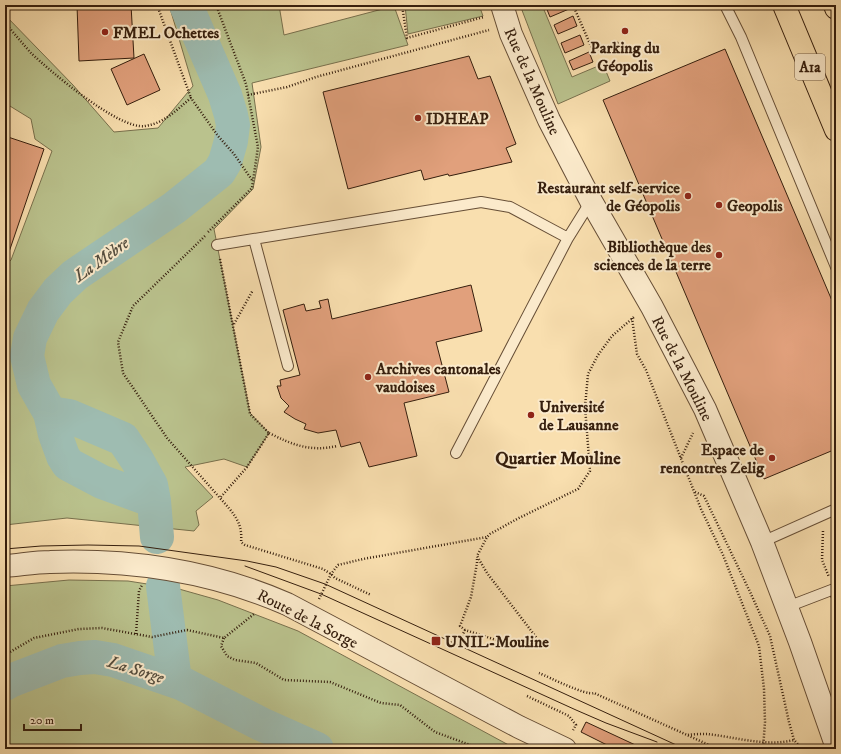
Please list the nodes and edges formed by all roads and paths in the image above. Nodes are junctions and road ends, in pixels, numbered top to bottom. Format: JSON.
{"nodes":[{"id":1,"x":157,"y":5,"type":"edge"},
{"id":2,"x":216,"y":5,"type":"edge"},
{"id":3,"x":402,"y":5,"type":"edge"},
{"id":4,"x":573,"y":5,"type":"edge"},
{"id":5,"x":725,"y":5,"type":"edge"},
{"id":6,"x":784,"y":5,"type":"edge"},
{"id":7,"x":835,"y":5,"type":"edge"},
{"id":8,"x":836,"y":8,"type":"edge"},
{"id":9,"x":504,"y":13,"type":"edge"},
{"id":10,"x":5,"y":23,"type":"edge"},
{"id":11,"x":620,"y":42,"type":"dead end"},
{"id":12,"x":248,"y":95,"type":"junction"},
{"id":13,"x":190,"y":98,"type":"junction"},
{"id":14,"x":836,"y":130,"type":"edge"},
{"id":15,"x":252,"y":180,"type":"junction"},
{"id":16,"x":591,"y":201,"type":"junction"},
{"id":17,"x":213,"y":228,"type":"junction"},
{"id":18,"x":568,"y":238,"type":"junction"},
{"id":19,"x":254,"y":239,"type":"junction"},
{"id":20,"x":218,"y":245,"type":"junction"},
{"id":21,"x":836,"y":267,"type":"edge"},
{"id":22,"x":263,"y":272,"type":"junction"},
{"id":23,"x":652,"y":307,"type":"junction"},
{"id":24,"x":632,"y":318,"type":"junction"},
{"id":25,"x":234,"y":325,"type":"junction"},
{"id":26,"x":288,"y":366,"type":"dead end"},
{"id":27,"x":269,"y":433,"type":"junction"},
{"id":28,"x":337,"y":446,"type":"dead end"},
{"id":29,"x":456,"y":453,"type":"dead end"},
{"id":30,"x":694,"y":491,"type":"junction"},
{"id":31,"x":220,"y":498,"type":"junction"},
{"id":32,"x":836,"y":509,"type":"edge"},
{"id":33,"x":487,"y":537,"type":"junction"},
{"id":34,"x":823,"y":538,"type":"dead end"},
{"id":35,"x":762,"y":542,"type":"junction"},
{"id":36,"x":477,"y":556,"type":"junction"},
{"id":37,"x":822,"y":560,"type":"dead end"},
{"id":38,"x":5,"y":566,"type":"edge"},
{"id":39,"x":331,"y":574,"type":"junction"},
{"id":40,"x":143,"y":580,"type":"dead end"},
{"id":41,"x":371,"y":595,"type":"dead end"},
{"id":42,"x":836,"y":595,"type":"edge"},
{"id":43,"x":312,"y":598,"type":"dead end"},
{"id":44,"x":787,"y":607,"type":"junction"},
{"id":45,"x":259,"y":610,"type":"dead end"},
{"id":46,"x":465,"y":630,"type":"junction"},
{"id":47,"x":136,"y":634,"type":"junction"},
{"id":48,"x":462,"y":636,"type":"dead end"},
{"id":49,"x":224,"y":638,"type":"junction"},
{"id":50,"x":5,"y":655,"type":"edge"},
{"id":51,"x":539,"y":673,"type":"dead end"},
{"id":52,"x":527,"y":696,"type":"dead end"},
{"id":53,"x":687,"y":735,"type":"junction"},
{"id":54,"x":794,"y":740,"type":"junction"},
{"id":55,"x":569,"y":741,"type":"edge"},
{"id":56,"x":764,"y":742,"type":"junction"},
{"id":57,"x":836,"y":745,"type":"edge"},
{"id":58,"x":481,"y":749,"type":"edge"},
{"id":59,"x":718,"y":749,"type":"edge"},
{"id":60,"x":763,"y":749,"type":"edge"},
{"id":61,"x":802,"y":749,"type":"edge"}],
"edges":[{"from":1,"to":13,"type":"path"},
{"from":2,"to":12,"type":"path"},
{"from":3,"to":9,"type":"path"},
{"from":4,"to":11,"type":"path"},
{"from":5,"to":21,"type":"lane"},
{"from":6,"to":14,"type":"highway","number":"A1a"},
{"from":7,"to":8,"type":"highway"},
{"from":9,"to":12,"type":"path"},
{"from":9,"to":16,"type":"street","name":"Rue de la Mouline"},
{"from":10,"to":13,"type":"path"},
{"from":12,"to":15,"type":"path"},
{"from":13,"to":15,"type":"path"},
{"from":15,"to":17,"type":"path"},
{"from":16,"to":18,"type":"lane"},
{"from":16,"to":23,"type":"street","name":"Rue de la Mouline"},
{"from":17,"to":20,"type":"path"},
{"from":17,"to":31,"type":"path"},
{"from":18,"to":19,"type":"lane"},
{"from":18,"to":29,"type":"lane"},
{"from":19,"to":20,"type":"lane"},
{"from":19,"to":22,"type":"lane"},
{"from":20,"to":25,"type":"path"},
{"from":22,"to":25,"type":"path"},
{"from":22,"to":26,"type":"lane"},
{"from":23,"to":24,"type":"path"},
{"from":23,"to":35,"type":"street","name":"Rue de la Mouline"},
{"from":24,"to":30,"type":"path"},
{"from":24,"to":33,"type":"path"},
{"from":25,"to":27,"type":"path"},
{"from":27,"to":28,"type":"path"},
{"from":27,"to":31,"type":"path"},
{"from":30,"to":54,"type":"path"},
{"from":30,"to":56,"type":"path"},
{"from":31,"to":39,"type":"path"},
{"from":32,"to":35,"type":"lane"},
{"from":33,"to":36,"type":"path"},
{"from":33,"to":39,"type":"path"},
{"from":34,"to":37,"type":"path"},
{"from":35,"to":44,"type":"street","name":"Rue de la Mouline"},
{"from":36,"to":46,"type":"path"},
{"from":36,"to":46,"type":"path"},
{"from":38,"to":55,"type":"street","name":"Route de la Sorge"},
{"from":39,"to":41,"type":"path"},
{"from":39,"to":43,"type":"path"},
{"from":40,"to":47,"type":"path"},
{"from":42,"to":44,"type":"lane"},
{"from":44,"to":57,"type":"street","name":"Rue de la Mouline"},
{"from":45,"to":49,"type":"path"},
{"from":46,"to":48,"type":"path"},
{"from":47,"to":49,"type":"path"},
{"from":47,"to":50,"type":"path"},
{"from":49,"to":58,"type":"path"},
{"from":51,"to":53,"type":"path"},
{"from":52,"to":55,"type":"path"},
{"from":53,"to":56,"type":"path"},
{"from":53,"to":59,"type":"path"},
{"from":54,"to":56,"type":"path"},
{"from":54,"to":61,"type":"path"},
{"from":56,"to":60,"type":"path"}]}
